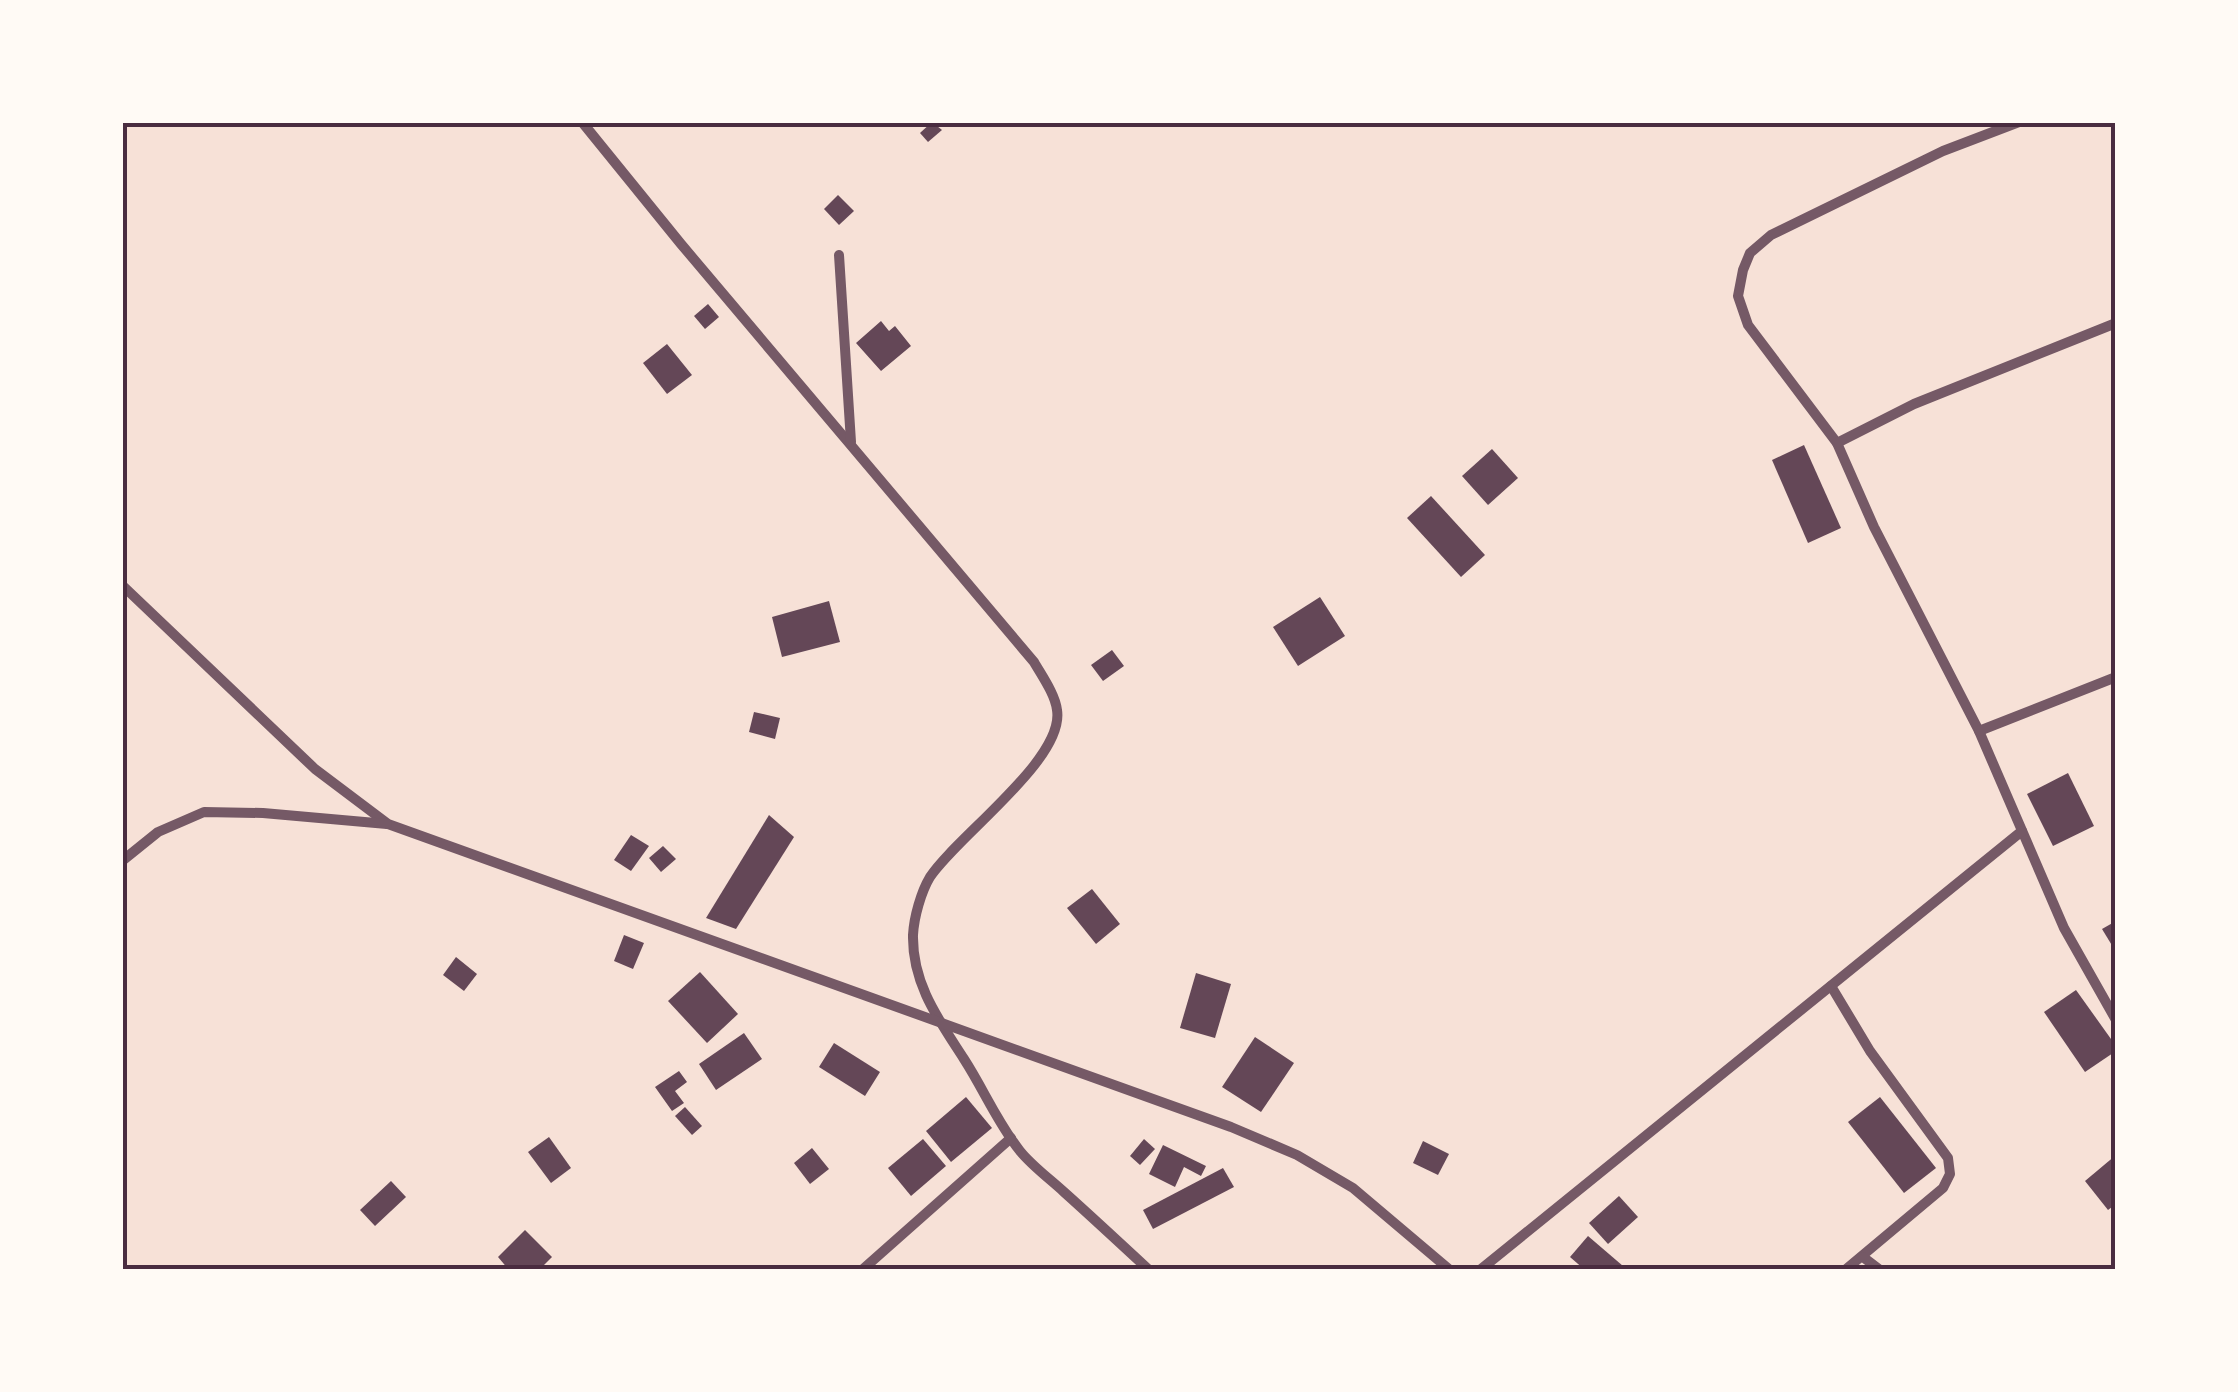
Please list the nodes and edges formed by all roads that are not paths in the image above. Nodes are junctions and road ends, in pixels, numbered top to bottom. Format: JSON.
{"nodes":[{"id":1,"x":582,"y":122,"type":"edge"},
{"id":2,"x":2019,"y":122,"type":"edge"},
{"id":3,"x":840,"y":256,"type":"dead end"},
{"id":4,"x":2116,"y":323,"type":"edge"},
{"id":5,"x":851,"y":443,"type":"junction"},
{"id":6,"x":1837,"y":443,"type":"junction"},
{"id":7,"x":122,"y":586,"type":"edge"},
{"id":8,"x":2116,"y":677,"type":"edge"},
{"id":9,"x":1979,"y":731,"type":"junction"},
{"id":10,"x":388,"y":824,"type":"junction"},
{"id":11,"x":2022,"y":832,"type":"junction"},
{"id":12,"x":122,"y":861,"type":"edge"},
{"id":13,"x":1831,"y":986,"type":"junction"},
{"id":14,"x":2116,"y":1020,"type":"edge"},
{"id":15,"x":939,"y":1022,"type":"junction"},
{"id":16,"x":1011,"y":1138,"type":"junction"},
{"id":17,"x":1862,"y":1257,"type":"junction"},
{"id":18,"x":862,"y":1270,"type":"edge"},
{"id":19,"x":1149,"y":1270,"type":"edge"},
{"id":20,"x":1450,"y":1270,"type":"edge"},
{"id":21,"x":1480,"y":1270,"type":"edge"},
{"id":22,"x":1845,"y":1270,"type":"edge"},
{"id":23,"x":1880,"y":1270,"type":"edge"}],
"edges":[{"from":1,"to":5,"type":"street"},
{"from":2,"to":6,"type":"street"},
{"from":3,"to":5,"type":"street"},
{"from":4,"to":6,"type":"street"},
{"from":5,"to":15,"type":"street"},
{"from":6,"to":9,"type":"street"},
{"from":7,"to":10,"type":"street"},
{"from":8,"to":9,"type":"street"},
{"from":9,"to":11,"type":"street"},
{"from":10,"to":12,"type":"street"},
{"from":10,"to":15,"type":"street"},
{"from":11,"to":13,"type":"street"},
{"from":11,"to":14,"type":"street"},
{"from":13,"to":17,"type":"street"},
{"from":13,"to":21,"type":"street"},
{"from":15,"to":16,"type":"street"},
{"from":15,"to":20,"type":"street"},
{"from":16,"to":18,"type":"street"},
{"from":16,"to":19,"type":"street"},
{"from":17,"to":22,"type":"street"},
{"from":17,"to":23,"type":"street"}]}
